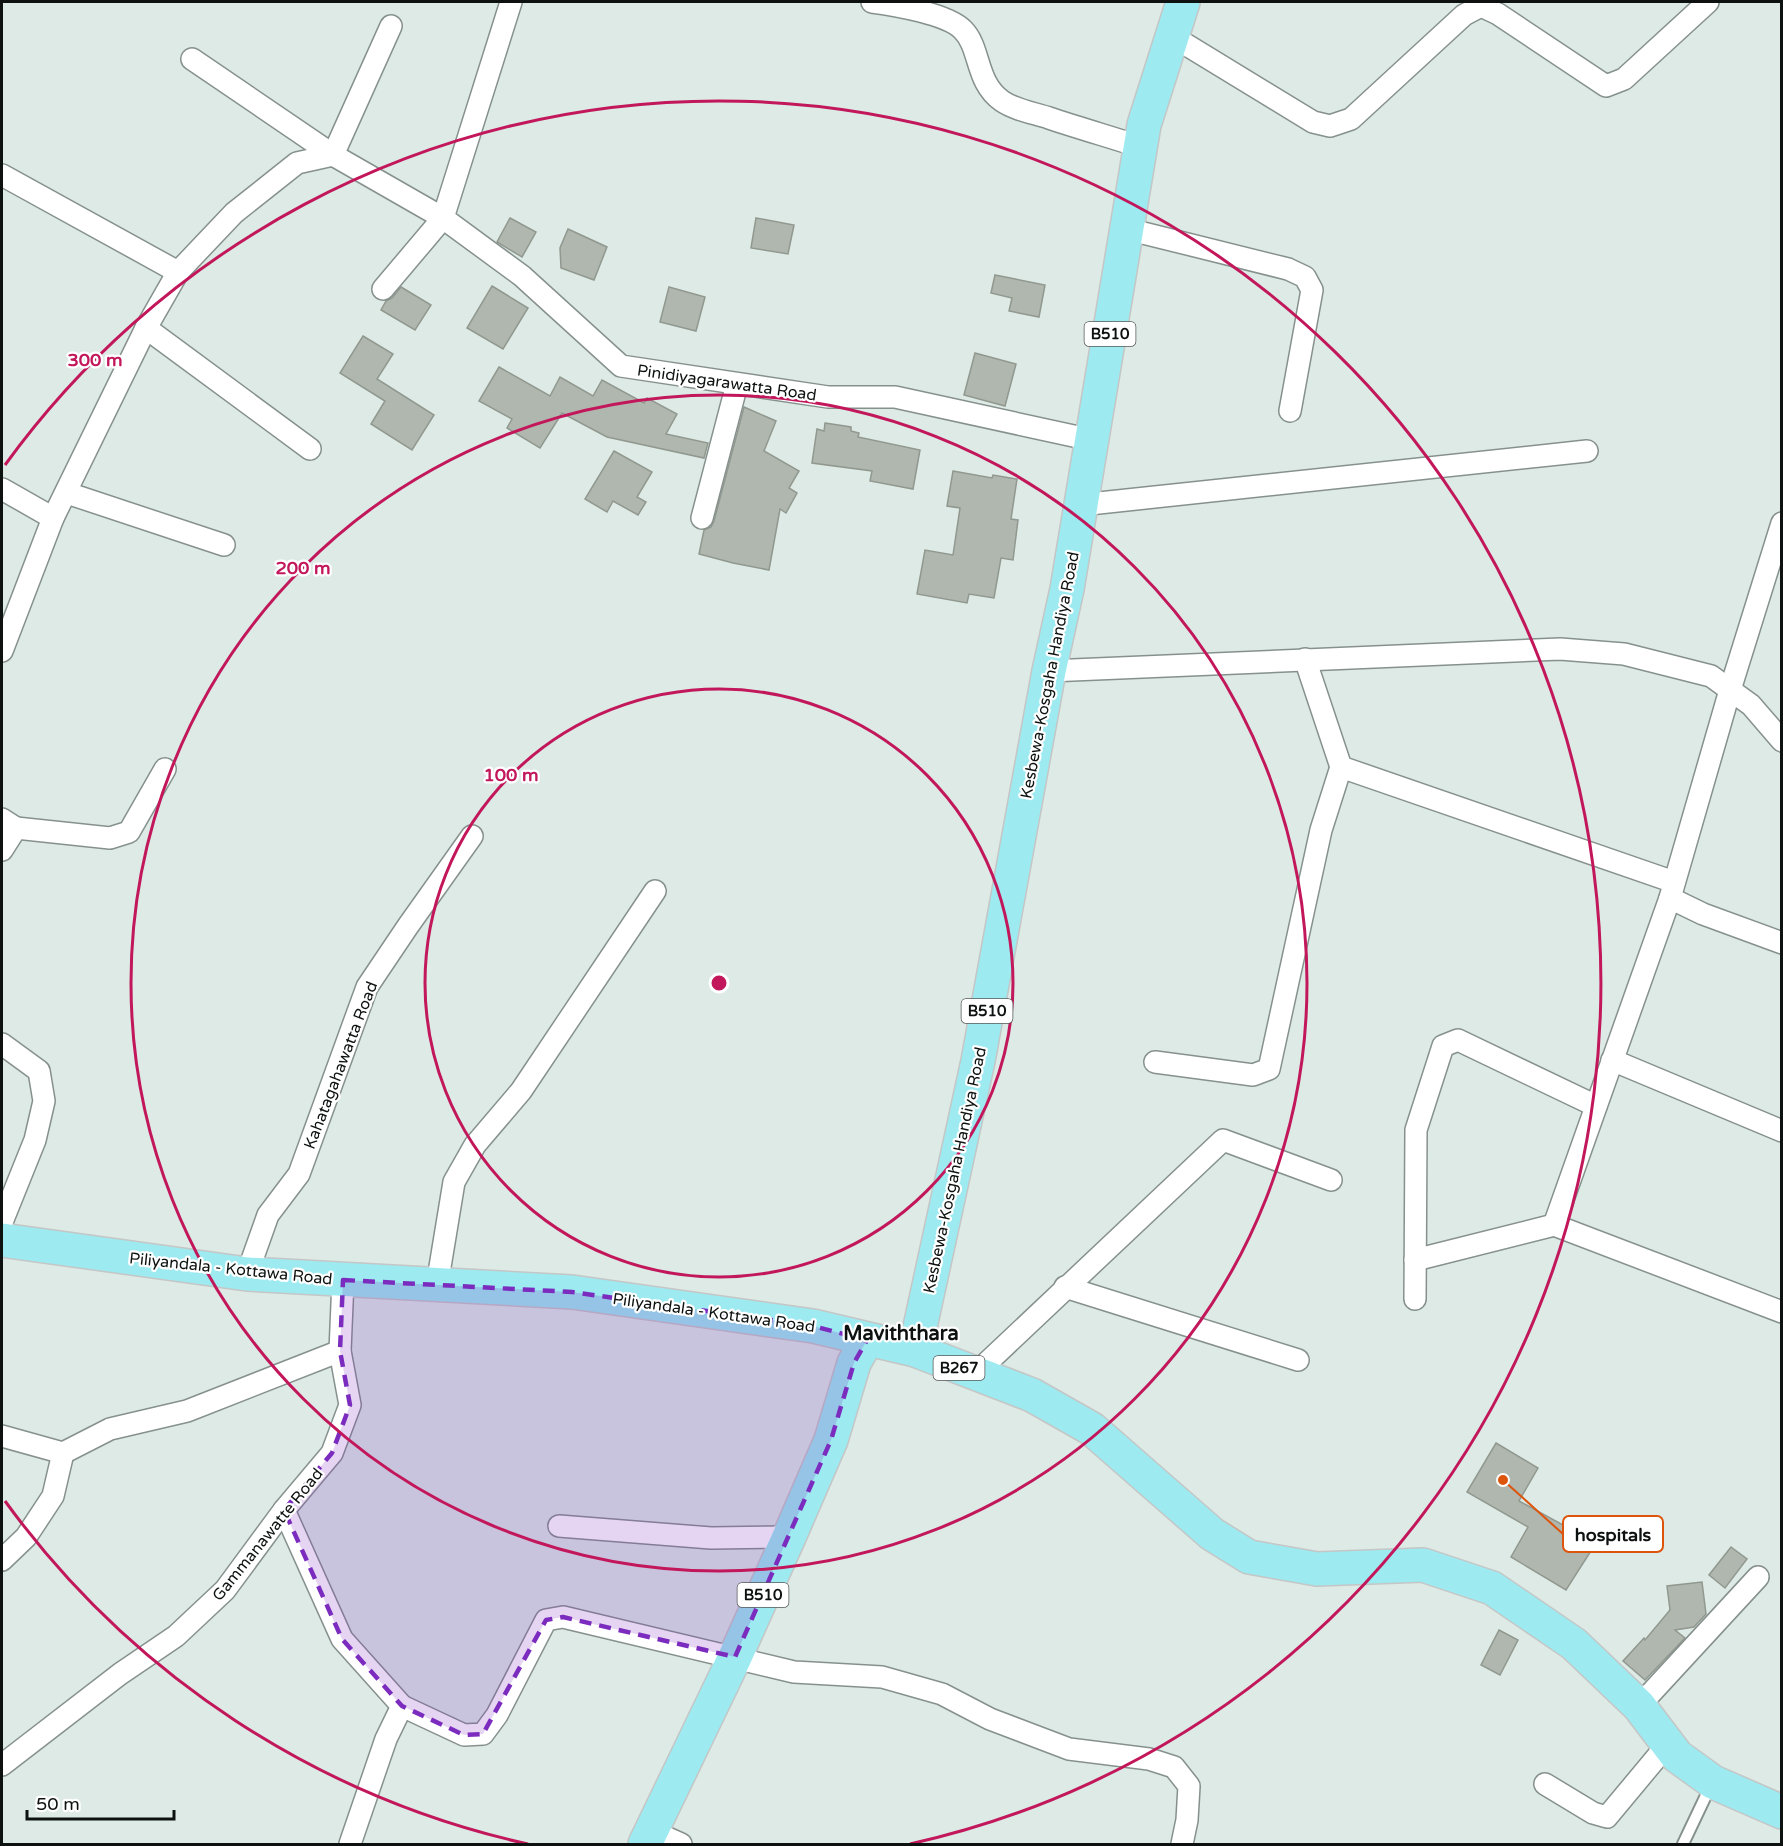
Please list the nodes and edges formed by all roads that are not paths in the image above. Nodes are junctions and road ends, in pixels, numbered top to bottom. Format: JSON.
{"nodes":[{"id":1,"x":511,"y":2,"type":"edge"},
{"id":2,"x":872,"y":2,"type":"edge"},
{"id":3,"x":1183,"y":2,"type":"edge"},
{"id":4,"x":1708,"y":2,"type":"edge"},
{"id":5,"x":391,"y":26,"type":"dead end"},
{"id":6,"x":1172,"y":36,"type":"junction"},
{"id":7,"x":192,"y":59,"type":"dead end"},
{"id":8,"x":1141,"y":147,"type":"junction"},
{"id":9,"x":333,"y":155,"type":"junction"},
{"id":10,"x":2,"y":174,"type":"edge"},
{"id":11,"x":443,"y":219,"type":"junction"},
{"id":12,"x":1127,"y":229,"type":"junction"},
{"id":13,"x":178,"y":272,"type":"junction"},
{"id":14,"x":383,"y":289,"type":"dead end"},
{"id":15,"x":146,"y":328,"type":"junction"},
{"id":16,"x":737,"y":384,"type":"junction"},
{"id":17,"x":1290,"y":411,"type":"dead end"},
{"id":18,"x":1092,"y":440,"type":"junction"},
{"id":19,"x":310,"y":450,"type":"dead end"},
{"id":20,"x":1587,"y":452,"type":"dead end"},
{"id":21,"x":2,"y":489,"type":"edge"},
{"id":22,"x":67,"y":493,"type":"junction"},
{"id":23,"x":1080,"y":505,"type":"junction"},
{"id":24,"x":53,"y":518,"type":"junction"},
{"id":25,"x":702,"y":518,"type":"dead end"},
{"id":26,"x":1782,"y":523,"type":"edge"},
{"id":27,"x":224,"y":545,"type":"dead end"},
{"id":28,"x":2,"y":651,"type":"edge"},
{"id":29,"x":1305,"y":659,"type":"junction"},
{"id":30,"x":1049,"y":671,"type":"junction"},
{"id":31,"x":1730,"y":690,"type":"junction"},
{"id":32,"x":1782,"y":741,"type":"edge"},
{"id":33,"x":1341,"y":767,"type":"junction"},
{"id":34,"x":165,"y":769,"type":"dead end"},
{"id":35,"x":9,"y":824,"type":"edge"},
{"id":36,"x":472,"y":836,"type":"dead end"},
{"id":37,"x":2,"y":850,"type":"edge"},
{"id":38,"x":1672,"y":890,"type":"junction"},
{"id":39,"x":655,"y":891,"type":"dead end"},
{"id":40,"x":1782,"y":943,"type":"edge"},
{"id":41,"x":2,"y":1044,"type":"edge"},
{"id":42,"x":1612,"y":1060,"type":"junction"},
{"id":43,"x":1155,"y":1062,"type":"dead end"},
{"id":44,"x":1596,"y":1106,"type":"junction"},
{"id":45,"x":1782,"y":1131,"type":"edge"},
{"id":46,"x":1331,"y":1180,"type":"dead end"},
{"id":47,"x":2,"y":1222,"type":"edge"},
{"id":48,"x":1554,"y":1225,"type":"junction"},
{"id":49,"x":2,"y":1240,"type":"edge"},
{"id":50,"x":1415,"y":1260,"type":"junction"},
{"id":51,"x":247,"y":1274,"type":"junction"},
{"id":52,"x":343,"y":1280,"type":"junction"},
{"id":53,"x":437,"y":1285,"type":"junction"},
{"id":54,"x":1065,"y":1287,"type":"junction"},
{"id":55,"x":1415,"y":1299,"type":"dead end"},
{"id":56,"x":1782,"y":1312,"type":"edge"},
{"id":57,"x":867,"y":1340,"type":"junction"},
{"id":58,"x":915,"y":1350,"type":"junction"},
{"id":59,"x":340,"y":1351,"type":"junction"},
{"id":60,"x":1298,"y":1359,"type":"dead end"},
{"id":61,"x":975,"y":1374,"type":"junction"},
{"id":62,"x":2,"y":1436,"type":"edge"},
{"id":63,"x":63,"y":1453,"type":"junction"},
{"id":64,"x":284,"y":1510,"type":"junction"},
{"id":65,"x":559,"y":1526,"type":"dead end"},
{"id":66,"x":789,"y":1537,"type":"junction"},
{"id":67,"x":2,"y":1560,"type":"edge"},
{"id":68,"x":1758,"y":1576,"type":"dead end"},
{"id":69,"x":735,"y":1658,"type":"junction"},
{"id":70,"x":402,"y":1706,"type":"junction"},
{"id":71,"x":1639,"y":1706,"type":"junction"},
{"id":72,"x":1667,"y":1745,"type":"junction"},
{"id":73,"x":2,"y":1764,"type":"edge"},
{"id":74,"x":1713,"y":1782,"type":"junction"},
{"id":75,"x":1545,"y":1784,"type":"dead end"},
{"id":76,"x":1782,"y":1812,"type":"edge"},
{"id":77,"x":648,"y":1838,"type":"edge"},
{"id":78,"x":351,"y":1845,"type":"edge"},
{"id":79,"x":681,"y":1845,"type":"edge"},
{"id":80,"x":1182,"y":1845,"type":"edge"},
{"id":81,"x":1683,"y":1845,"type":"edge"}],
"edges":[{"from":1,"to":11,"type":"street"},
{"from":2,"to":8,"type":"street"},
{"from":3,"to":6,"type":"main road","name":"Kesbewa-Kosgaha Handiya Road","number":"B510"},
{"from":4,"to":6,"type":"street"},
{"from":5,"to":9,"type":"street"},
{"from":6,"to":8,"type":"main road","name":"Kesbewa-Kosgaha Handiya Road","number":"B510"},
{"from":7,"to":9,"type":"street","name":"Pinidiyagarawatta Road"},
{"from":8,"to":12,"type":"main road","name":"Kesbewa-Kosgaha Handiya Road","number":"B510"},
{"from":9,"to":11,"type":"street","name":"Pinidiyagarawatta Road"},
{"from":9,"to":13,"type":"street"},
{"from":10,"to":13,"type":"street"},
{"from":11,"to":14,"type":"street"},
{"from":11,"to":16,"type":"street","name":"Pinidiyagarawatta Road"},
{"from":12,"to":17,"type":"street"},
{"from":12,"to":18,"type":"main road","name":"Kesbewa-Kosgaha Handiya Road","number":"B510"},
{"from":13,"to":15,"type":"street"},
{"from":15,"to":19,"type":"street"},
{"from":15,"to":22,"type":"street"},
{"from":16,"to":18,"type":"street","name":"Pinidiyagarawatta Road"},
{"from":16,"to":25,"type":"street"},
{"from":18,"to":23,"type":"main road","name":"Kesbewa-Kosgaha Handiya Road","number":"B510"},
{"from":20,"to":23,"type":"street"},
{"from":21,"to":24,"type":"street"},
{"from":22,"to":24,"type":"street"},
{"from":22,"to":27,"type":"street"},
{"from":23,"to":30,"type":"main road","name":"Kesbewa-Kosgaha Handiya Road","number":"B510"},
{"from":24,"to":28,"type":"street"},
{"from":26,"to":31,"type":"street"},
{"from":29,"to":30,"type":"street"},
{"from":29,"to":31,"type":"street"},
{"from":29,"to":33,"type":"street"},
{"from":30,"to":58,"type":"main road","name":"Kesbewa-Kosgaha Handiya Road","number":"B510"},
{"from":31,"to":32,"type":"street"},
{"from":31,"to":38,"type":"street"},
{"from":33,"to":38,"type":"street"},
{"from":33,"to":43,"type":"street"},
{"from":34,"to":35,"type":"street"},
{"from":35,"to":37,"type":"street"},
{"from":36,"to":51,"type":"street","name":"Kahatagahawatta Road"},
{"from":38,"to":40,"type":"street"},
{"from":38,"to":42,"type":"street"},
{"from":39,"to":53,"type":"street"},
{"from":41,"to":47,"type":"street"},
{"from":42,"to":44,"type":"street"},
{"from":42,"to":45,"type":"street"},
{"from":44,"to":48,"type":"street"},
{"from":44,"to":50,"type":"street"},
{"from":46,"to":54,"type":"street"},
{"from":48,"to":50,"type":"street"},
{"from":48,"to":56,"type":"street"},
{"from":49,"to":51,"type":"main road","name":"Piliyandala - Kottawa Road","number":"B267"},
{"from":50,"to":55,"type":"street"},
{"from":51,"to":52,"type":"main road","name":"Piliyandala - Kottawa Road","number":"B267"},
{"from":52,"to":53,"type":"main road","name":"Piliyandala - Kottawa Road","number":"B267"},
{"from":52,"to":59,"type":"street","name":"Gammanawatte Road"},
{"from":53,"to":57,"type":"main road","name":"Piliyandala - Kottawa Road","number":"B267"},
{"from":54,"to":60,"type":"street"},
{"from":54,"to":61,"type":"street"},
{"from":57,"to":58,"type":"main road","name":"Piliyandala - Kottawa Road","number":"B267"},
{"from":57,"to":66,"type":"main road","number":"B510"},
{"from":58,"to":61,"type":"main road","name":"Piliyandala - Kottawa Road","number":"B267"},
{"from":59,"to":63,"type":"street"},
{"from":59,"to":64,"type":"street","name":"Gammanawatte Road"},
{"from":61,"to":71,"type":"main road","name":"Piliyandala - Kottawa Road","number":"B267"},
{"from":62,"to":63,"type":"street"},
{"from":63,"to":67,"type":"street"},
{"from":64,"to":70,"type":"street"},
{"from":64,"to":73,"type":"street","name":"Gammanawatte Road"},
{"from":65,"to":66,"type":"street"},
{"from":66,"to":69,"type":"main road","number":"B510"},
{"from":68,"to":71,"type":"street"},
{"from":69,"to":70,"type":"street"},
{"from":69,"to":77,"type":"main road","number":"B510"},
{"from":69,"to":80,"type":"street"},
{"from":70,"to":78,"type":"street"},
{"from":71,"to":72,"type":"main road","name":"Piliyandala - Kottawa Road","number":"B267"},
{"from":72,"to":74,"type":"main road","name":"Piliyandala - Kottawa Road","number":"B267"},
{"from":72,"to":75,"type":"street"},
{"from":74,"to":76,"type":"main road","name":"Piliyandala - Kottawa Road","number":"B267"},
{"from":74,"to":81,"type":"lane"},
{"from":77,"to":79,"type":"street"}]}
